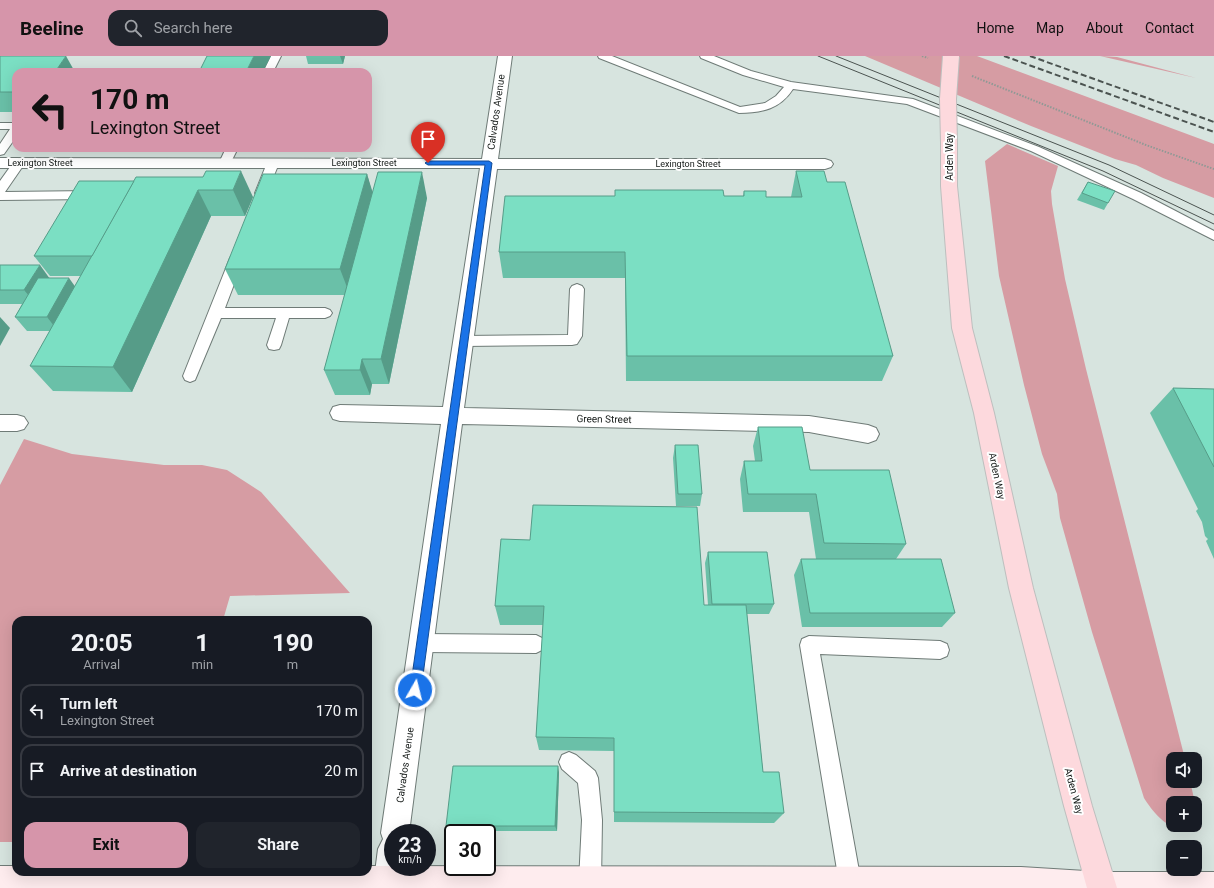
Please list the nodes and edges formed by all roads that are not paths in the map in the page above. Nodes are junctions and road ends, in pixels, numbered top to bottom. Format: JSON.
{"nodes":[{"id":1,"x":276,"y":56,"type":"edge"},
{"id":2,"x":505,"y":56,"type":"edge"},
{"id":3,"x":603,"y":56,"type":"edge"},
{"id":4,"x":705,"y":56,"type":"edge"},
{"id":5,"x":951,"y":56,"type":"edge"},
{"id":6,"x":270,"y":68,"type":"edge"},
{"id":7,"x":790,"y":85,"type":"junction"},
{"id":8,"x":0,"y":126,"type":"edge"},
{"id":9,"x":12,"y":126,"type":"edge"},
{"id":10,"x":12,"y":135,"type":"edge"},
{"id":11,"x":0,"y":152,"type":"edge"},
{"id":12,"x":230,"y":152,"type":"edge"},
{"id":13,"x":0,"y":163,"type":"edge"},
{"id":14,"x":19,"y":163,"type":"junction"},
{"id":15,"x":225,"y":163,"type":"junction"},
{"id":16,"x":273,"y":163,"type":"junction"},
{"id":17,"x":489,"y":163,"type":"junction"},
{"id":18,"x":825,"y":164,"type":"dead end"},
{"id":19,"x":0,"y":190,"type":"edge"},
{"id":20,"x":246,"y":193,"type":"dead end"},
{"id":21,"x":261,"y":193,"type":"junction"},
{"id":22,"x":103,"y":195,"type":"edge"},
{"id":23,"x":0,"y":196,"type":"edge"},
{"id":24,"x":256,"y":207,"type":"edge"},
{"id":25,"x":1214,"y":236,"type":"edge"},
{"id":26,"x":243,"y":243,"type":"edge"},
{"id":27,"x":576,"y":289,"type":"dead end"},
{"id":28,"x":216,"y":313,"type":"junction"},
{"id":29,"x":284,"y":313,"type":"junction"},
{"id":30,"x":325,"y":313,"type":"dead end"},
{"id":31,"x":463,"y":341,"type":"junction"},
{"id":32,"x":274,"y":345,"type":"dead end"},
{"id":33,"x":190,"y":376,"type":"dead end"},
{"id":34,"x":340,"y":413,"type":"dead end"},
{"id":35,"x":453,"y":415,"type":"junction"},
{"id":36,"x":868,"y":434,"type":"dead end"},
{"id":37,"x":422,"y":643,"type":"junction"},
{"id":38,"x":536,"y":644,"type":"dead end"},
{"id":39,"x":940,"y":650,"type":"dead end"},
{"id":40,"x":569,"y":762,"type":"edge"},
{"id":41,"x":396,"y":824,"type":"edge"},
{"id":42,"x":0,"y":881,"type":"edge"},
{"id":43,"x":590,"y":882,"type":"junction"},
{"id":44,"x":850,"y":882,"type":"junction"},
{"id":45,"x":388,"y":885,"type":"edge"},
{"id":46,"x":1214,"y":887,"type":"edge"},
{"id":47,"x":1102,"y":888,"type":"edge"}],
"edges":[{"from":1,"to":6,"type":"lane"},
{"from":2,"to":17,"type":"street","name":"Calvados Avenue"},
{"from":3,"to":7,"type":"lane"},
{"from":4,"to":7,"type":"lane"},
{"from":5,"to":47,"type":"main road","name":"Arden Way","bridge":true},
{"from":7,"to":25,"type":"lane"},
{"from":8,"to":9,"type":"lane"},
{"from":10,"to":11,"type":"lane"},
{"from":12,"to":15,"type":"lane"},
{"from":13,"to":14,"type":"street","name":"Lexington Street"},
{"from":14,"to":15,"type":"street","name":"Lexington Street"},
{"from":14,"to":19,"type":"lane"},
{"from":15,"to":16,"type":"street","name":"Lexington Street"},
{"from":16,"to":17,"type":"street","name":"Lexington Street"},
{"from":16,"to":21,"type":"lane"},
{"from":17,"to":18,"type":"street","name":"Lexington Street"},
{"from":17,"to":31,"type":"street","name":"Calvados Avenue"},
{"from":20,"to":21,"type":"lane"},
{"from":21,"to":24,"type":"lane"},
{"from":22,"to":23,"type":"lane"},
{"from":26,"to":28,"type":"lane"},
{"from":27,"to":31,"type":"lane"},
{"from":28,"to":29,"type":"lane"},
{"from":28,"to":33,"type":"lane"},
{"from":29,"to":30,"type":"lane"},
{"from":29,"to":32,"type":"lane"},
{"from":31,"to":35,"type":"street","name":"Calvados Avenue"},
{"from":34,"to":35,"type":"street","name":"Green Street"},
{"from":35,"to":36,"type":"street","name":"Green Street"},
{"from":35,"to":37,"type":"street","name":"Calvados Avenue"},
{"from":37,"to":38,"type":"lane"},
{"from":37,"to":41,"type":"street","name":"Calvados Avenue"},
{"from":39,"to":44,"type":"lane"},
{"from":40,"to":43,"type":"lane"},
{"from":42,"to":45,"type":"street"},
{"from":43,"to":44,"type":"street"},
{"from":43,"to":45,"type":"street"},
{"from":44,"to":47,"type":"street"},
{"from":46,"to":47,"type":"street"}]}
